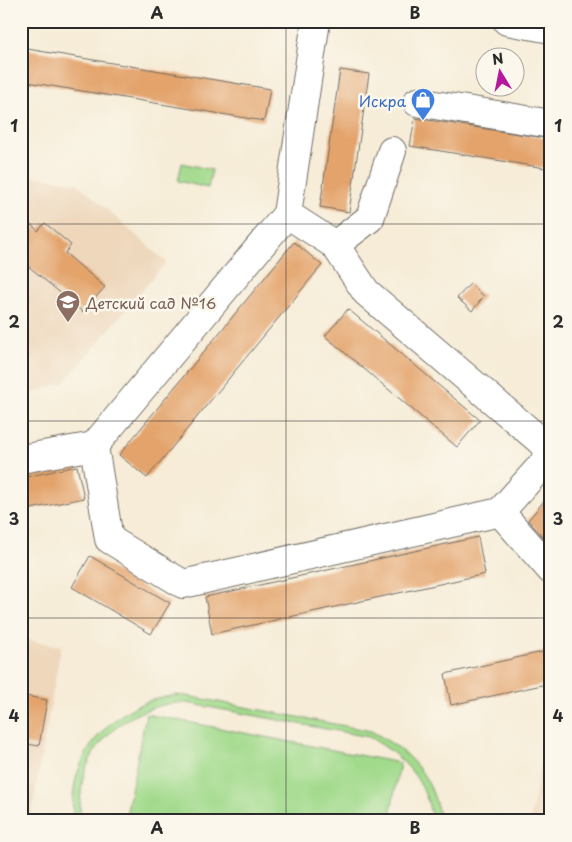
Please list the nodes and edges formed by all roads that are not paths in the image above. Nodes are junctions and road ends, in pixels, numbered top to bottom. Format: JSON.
{"nodes":[{"id":1,"x":316,"y":21,"type":"edge"},
{"id":2,"x":507,"y":21,"type":"edge"},
{"id":3,"x":551,"y":29,"type":"edge"},
{"id":4,"x":417,"y":102,"type":"dead end"},
{"id":5,"x":551,"y":124,"type":"edge"},
{"id":6,"x":392,"y":151,"type":"dead end"},
{"id":7,"x":287,"y":214,"type":"junction"},
{"id":8,"x":335,"y":245,"type":"junction"},
{"id":9,"x":94,"y":446,"type":"junction"},
{"id":10,"x":551,"y":450,"type":"edge"},
{"id":11,"x":551,"y":455,"type":"edge"},
{"id":12,"x":21,"y":459,"type":"edge"},
{"id":13,"x":500,"y":512,"type":"junction"},
{"id":14,"x":551,"y":570,"type":"edge"}],
"edges":[{"from":1,"to":7,"type":"street"},
{"from":2,"to":3,"type":"street"},
{"from":4,"to":5,"type":"street"},
{"from":6,"to":8,"type":"street"},
{"from":7,"to":8,"type":"street"},
{"from":7,"to":9,"type":"street"},
{"from":8,"to":10,"type":"street"},
{"from":9,"to":12,"type":"street"},
{"from":9,"to":13,"type":"street"},
{"from":11,"to":13,"type":"street"},
{"from":13,"to":14,"type":"street"}]}
